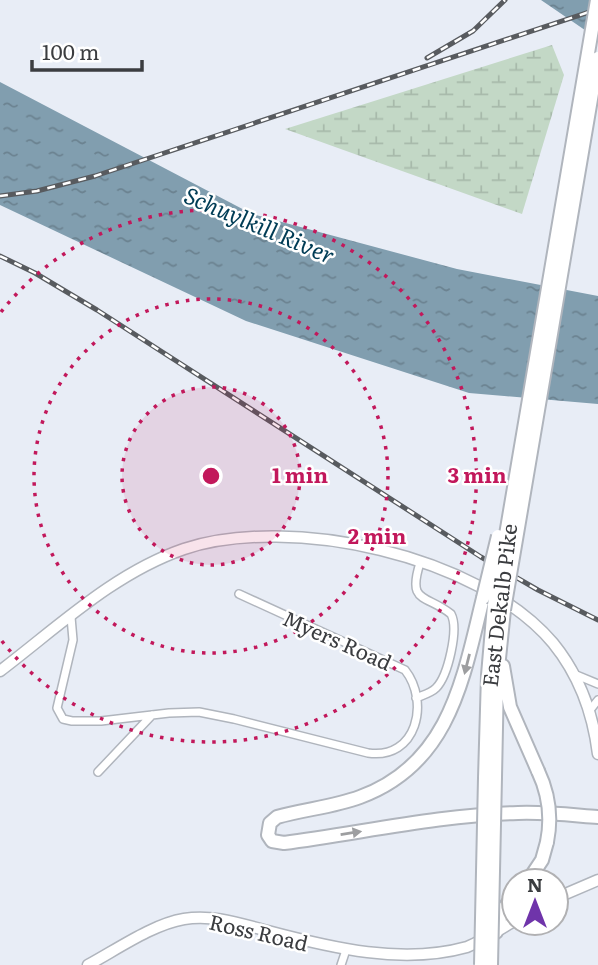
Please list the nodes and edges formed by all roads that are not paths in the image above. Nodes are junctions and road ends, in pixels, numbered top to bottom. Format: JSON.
{"nodes":[{"id":1,"x":597,"y":0,"type":"edge"},
{"id":2,"x":598,"y":58,"type":"edge"},
{"id":3,"x":420,"y":563,"type":"junction"},
{"id":4,"x":239,"y":594,"type":"dead end"},
{"id":5,"x":494,"y":604,"type":"junction"},
{"id":6,"x":71,"y":617,"type":"junction"},
{"id":7,"x":499,"y":658,"type":"junction"},
{"id":8,"x":0,"y":671,"type":"edge"},
{"id":9,"x":574,"y":674,"type":"junction"},
{"id":10,"x":598,"y":684,"type":"edge"},
{"id":11,"x":416,"y":698,"type":"junction"},
{"id":12,"x":598,"y":700,"type":"edge"},
{"id":13,"x":590,"y":710,"type":"junction"},
{"id":14,"x":152,"y":715,"type":"junction"},
{"id":15,"x":598,"y":754,"type":"edge"},
{"id":16,"x":98,"y":772,"type":"dead end"},
{"id":17,"x":490,"y":777,"type":"junction"},
{"id":18,"x":598,"y":817,"type":"edge"},
{"id":19,"x":537,"y":867,"type":"edge"},
{"id":20,"x":598,"y":880,"type":"edge"},
{"id":21,"x":570,"y":892,"type":"edge"},
{"id":22,"x":500,"y":918,"type":"edge"},
{"id":23,"x":500,"y":930,"type":"edge"},
{"id":24,"x":496,"y":932,"type":"junction"},
{"id":25,"x":346,"y":950,"type":"junction"},
{"id":26,"x":88,"y":965,"type":"edge"},
{"id":27,"x":341,"y":965,"type":"edge"},
{"id":28,"x":481,"y":965,"type":"edge"},
{"id":29,"x":491,"y":965,"type":"edge"}],
"edges":[{"from":1,"to":5,"type":"highway","name":"East Dekalb Pike","bridge":true},
{"from":2,"to":5,"type":"highway","name":"East Dekalb Pike","bridge":true},
{"from":3,"to":6,"type":"main road"},
{"from":3,"to":9,"type":"main road"},
{"from":3,"to":11,"type":"street"},
{"from":4,"to":11,"type":"street","name":"Myers Road"},
{"from":5,"to":7,"type":"highway","name":"East Dekalb Pike"},
{"from":5,"to":17,"type":"highway","name":"East Dekalb Pike"},
{"from":5,"to":18,"type":"highway","one_way":true},
{"from":6,"to":8,"type":"main road"},
{"from":6,"to":14,"type":"street"},
{"from":7,"to":17,"type":"highway","name":"East Dekalb Pike"},
{"from":7,"to":19,"type":"highway","bridge":true},
{"from":9,"to":10,"type":"street"},
{"from":9,"to":13,"type":"main road"},
{"from":11,"to":14,"type":"street"},
{"from":12,"to":13,"type":"street"},
{"from":13,"to":15,"type":"main road"},
{"from":14,"to":16,"type":"street"},
{"from":17,"to":28,"type":"highway","name":"East Dekalb Pike","bridge":true},
{"from":17,"to":29,"type":"highway","name":"East Dekalb Pike","bridge":true},
{"from":20,"to":21,"type":"main road"},
{"from":22,"to":24,"type":"highway"},
{"from":23,"to":24,"type":"main road","name":"Ross Road"},
{"from":24,"to":25,"type":"main road","name":"Ross Road"},
{"from":25,"to":26,"type":"main road","name":"Ross Road"},
{"from":25,"to":27,"type":"street"}]}
